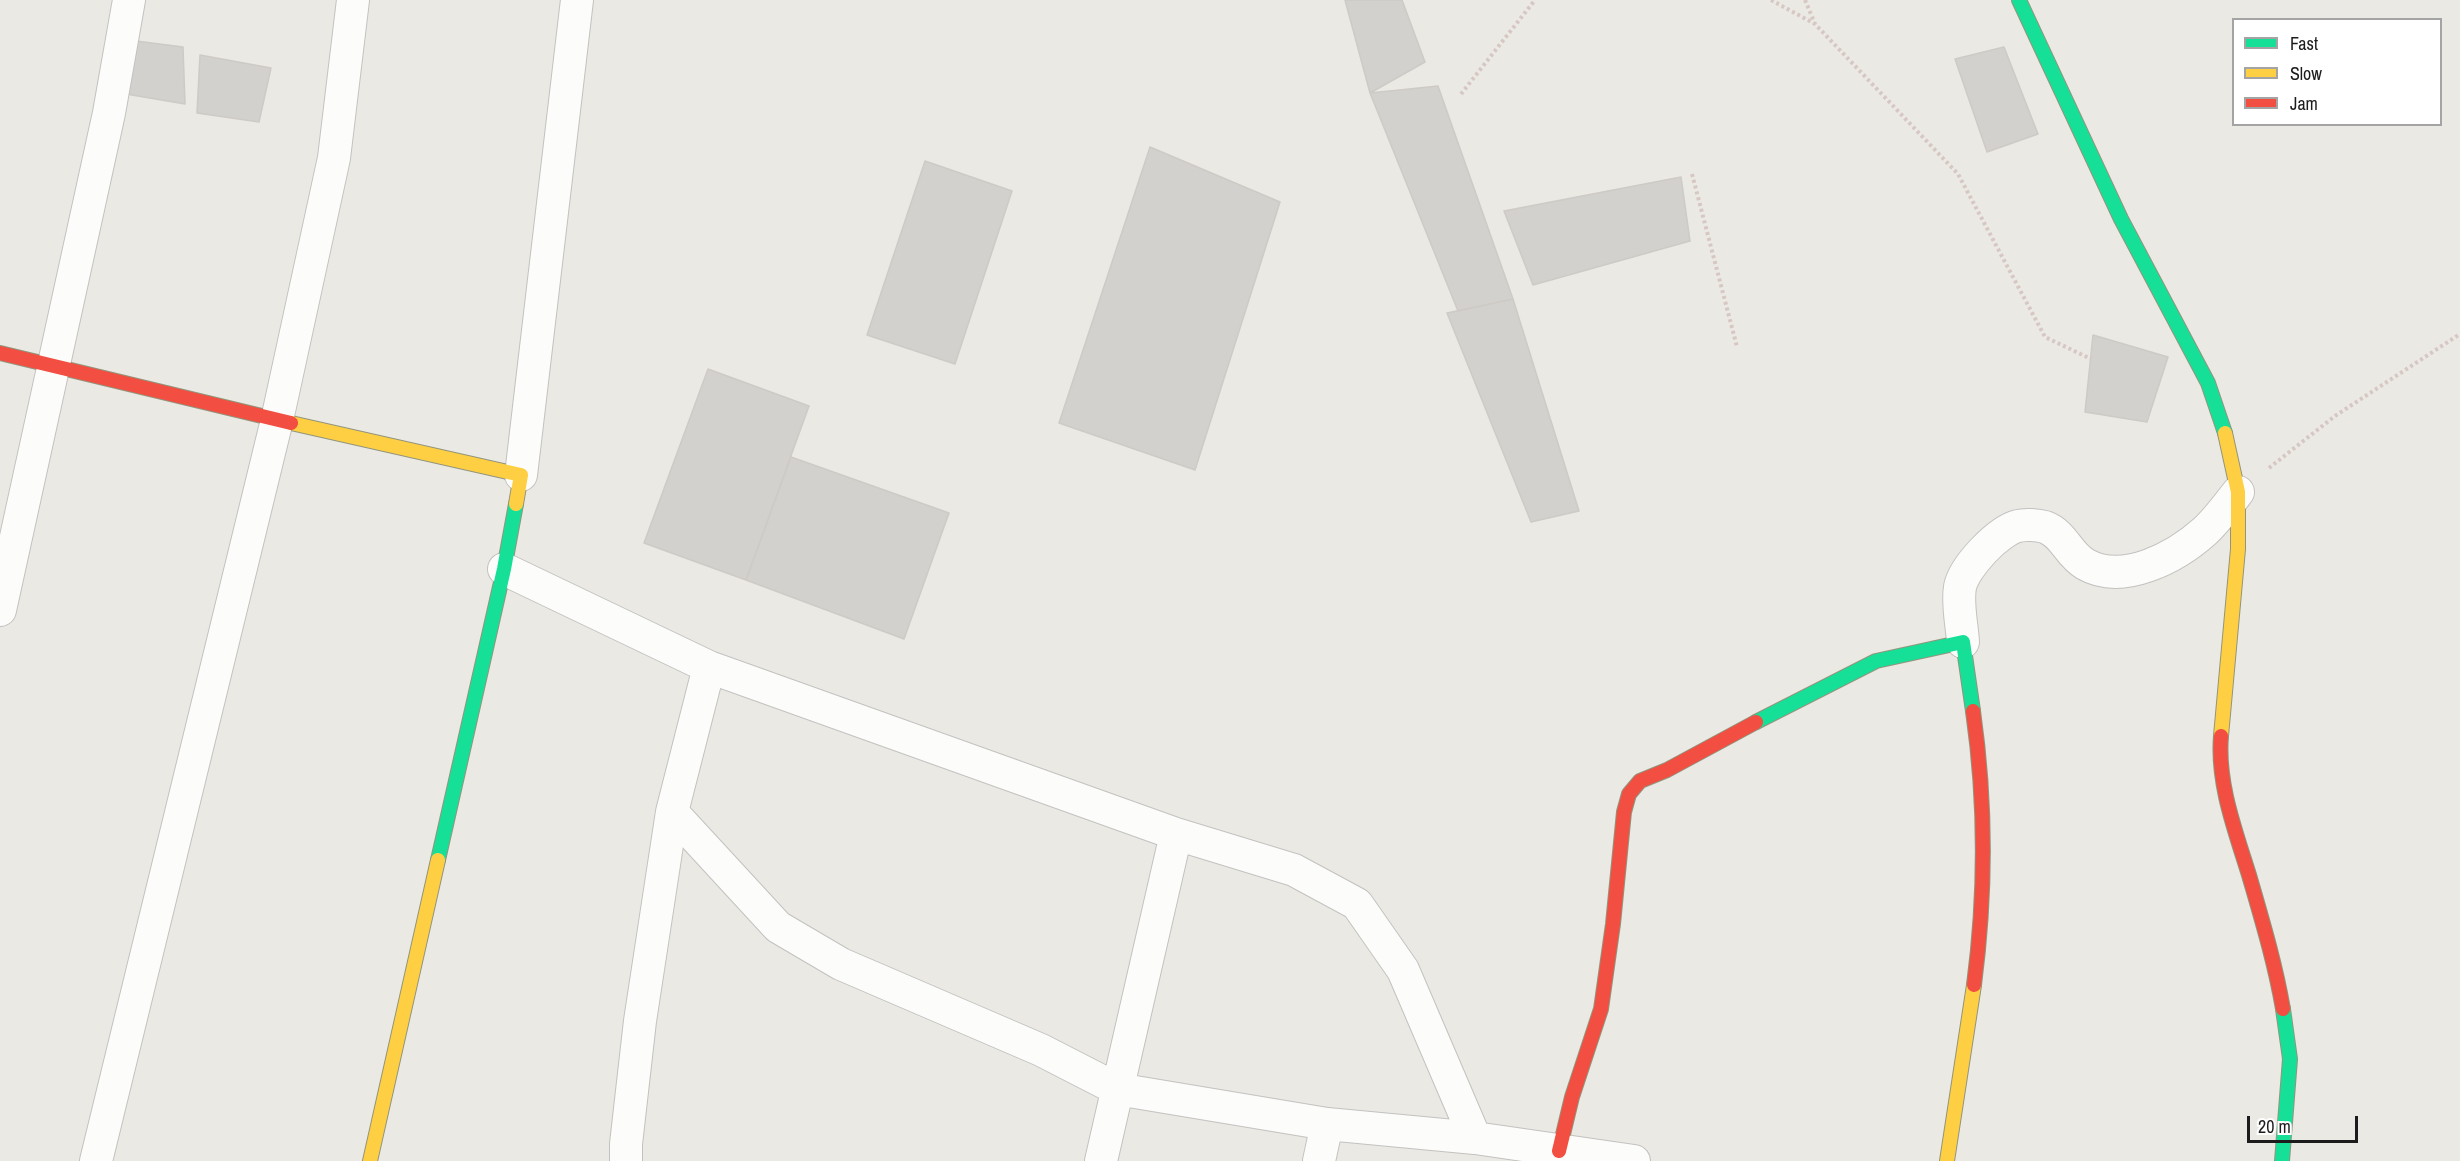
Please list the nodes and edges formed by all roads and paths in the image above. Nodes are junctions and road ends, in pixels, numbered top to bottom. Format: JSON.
{"nodes":[{"id":1,"x":129,"y":0,"type":"edge"},
{"id":2,"x":353,"y":0,"type":"edge"},
{"id":3,"x":577,"y":0,"type":"edge"},
{"id":4,"x":1535,"y":0,"type":"edge"},
{"id":5,"x":1771,"y":0,"type":"edge"},
{"id":6,"x":1805,"y":0,"type":"edge"},
{"id":7,"x":2019,"y":0,"type":"edge"},
{"id":8,"x":1815,"y":24,"type":"junction"},
{"id":9,"x":1461,"y":94,"type":"dead end"},
{"id":10,"x":1692,"y":174,"type":"dead end"},
{"id":11,"x":2460,"y":334,"type":"edge"},
{"id":12,"x":1737,"y":347,"type":"dead end"},
{"id":13,"x":0,"y":353,"type":"edge"},
{"id":14,"x":2091,"y":359,"type":"dead end"},
{"id":15,"x":54,"y":366,"type":"junction"},
{"id":16,"x":277,"y":420,"type":"junction"},
{"id":17,"x":521,"y":475,"type":"junction"},
{"id":18,"x":2238,"y":492,"type":"junction"},
{"id":19,"x":504,"y":569,"type":"junction"},
{"id":20,"x":0,"y":610,"type":"edge"},
{"id":21,"x":1963,"y":642,"type":"junction"},
{"id":22,"x":709,"y":667,"type":"junction"},
{"id":23,"x":672,"y":812,"type":"junction"},
{"id":24,"x":1176,"y":834,"type":"junction"},
{"id":25,"x":1117,"y":1089,"type":"junction"},
{"id":26,"x":1327,"y":1124,"type":"junction"},
{"id":27,"x":1474,"y":1138,"type":"junction"},
{"id":28,"x":1559,"y":1151,"type":"junction"},
{"id":29,"x":96,"y":1161,"type":"edge"},
{"id":30,"x":370,"y":1161,"type":"edge"},
{"id":31,"x":626,"y":1161,"type":"edge"},
{"id":32,"x":1101,"y":1161,"type":"edge"},
{"id":33,"x":1319,"y":1161,"type":"edge"},
{"id":34,"x":1634,"y":1161,"type":"edge"},
{"id":35,"x":1947,"y":1161,"type":"edge"},
{"id":36,"x":2282,"y":1161,"type":"edge"}],
"edges":[{"from":1,"to":15,"type":"street"},
{"from":2,"to":16,"type":"street"},
{"from":3,"to":17,"type":"street"},
{"from":4,"to":9,"type":"path"},
{"from":5,"to":8,"type":"path"},
{"from":6,"to":8,"type":"path"},
{"from":7,"to":18,"type":"street"},
{"from":8,"to":14,"type":"path"},
{"from":10,"to":12,"type":"path"},
{"from":11,"to":18,"type":"path"},
{"from":13,"to":15,"type":"street"},
{"from":15,"to":16,"type":"street"},
{"from":15,"to":20,"type":"street"},
{"from":16,"to":17,"type":"street"},
{"from":16,"to":29,"type":"street"},
{"from":17,"to":19,"type":"street"},
{"from":18,"to":21,"type":"street"},
{"from":18,"to":36,"type":"street"},
{"from":19,"to":22,"type":"street"},
{"from":19,"to":30,"type":"street"},
{"from":21,"to":28,"type":"street"},
{"from":21,"to":35,"type":"street"},
{"from":22,"to":23,"type":"street"},
{"from":22,"to":24,"type":"street"},
{"from":23,"to":25,"type":"street"},
{"from":23,"to":31,"type":"street"},
{"from":24,"to":25,"type":"street"},
{"from":24,"to":27,"type":"street"},
{"from":25,"to":26,"type":"street"},
{"from":25,"to":32,"type":"street"},
{"from":26,"to":27,"type":"street"},
{"from":26,"to":33,"type":"street"},
{"from":27,"to":28,"type":"street"},
{"from":28,"to":34,"type":"street"}]}
